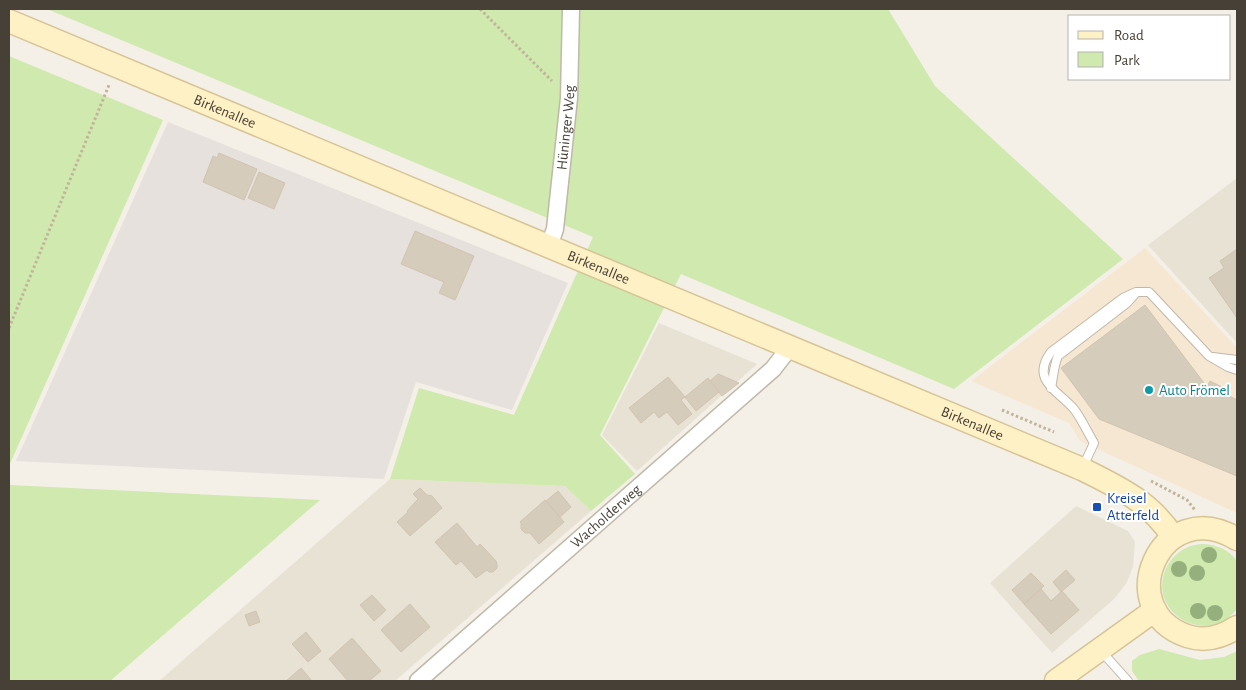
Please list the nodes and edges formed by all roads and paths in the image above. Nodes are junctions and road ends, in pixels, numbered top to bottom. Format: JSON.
{"nodes":[{"id":1,"x":480,"y":9,"type":"edge"},
{"id":2,"x":571,"y":9,"type":"edge"},
{"id":3,"x":9,"y":21,"type":"edge"},
{"id":4,"x":117,"y":66,"type":"junction"},
{"id":5,"x":569,"y":98,"type":"junction"},
{"id":6,"x":549,"y":246,"type":"junction"},
{"id":7,"x":9,"y":328,"type":"edge"},
{"id":8,"x":790,"y":347,"type":"junction"},
{"id":9,"x":1208,"y":356,"type":"junction"},
{"id":10,"x":1237,"y":360,"type":"edge"},
{"id":11,"x":1237,"y":370,"type":"edge"},
{"id":12,"x":1082,"y":469,"type":"junction"},
{"id":13,"x":1173,"y":537,"type":"junction"},
{"id":14,"x":1237,"y":539,"type":"edge"},
{"id":15,"x":1155,"y":610,"type":"junction"},
{"id":16,"x":1237,"y":627,"type":"edge"},
{"id":17,"x":1100,"y":650,"type":"junction"},
{"id":18,"x":418,"y":681,"type":"edge"},
{"id":19,"x":1056,"y":681,"type":"edge"},
{"id":20,"x":1128,"y":681,"type":"edge"}],
"edges":[{"from":1,"to":5,"type":"path"},
{"from":2,"to":5,"type":"street","name":"Hüninger Weg"},
{"from":3,"to":4,"type":"street","name":"Birkenallee"},
{"from":4,"to":6,"type":"street","name":"Birkenallee"},
{"from":4,"to":7,"type":"path"},
{"from":5,"to":6,"type":"street","name":"Hüninger Weg"},
{"from":6,"to":8,"type":"street","name":"Birkenallee"},
{"from":8,"to":12,"type":"street","name":"Birkenallee"},
{"from":8,"to":18,"type":"street","name":"Wacholderweg"},
{"from":9,"to":10,"type":"lane"},
{"from":9,"to":11,"type":"lane"},
{"from":9,"to":12,"type":"lane"},
{"from":12,"to":13,"type":"street","name":"Birkenallee"},
{"from":13,"to":14,"type":"street"},
{"from":13,"to":15,"type":"street"},
{"from":15,"to":16,"type":"street"},
{"from":15,"to":17,"type":"street"},
{"from":17,"to":19,"type":"street"},
{"from":17,"to":20,"type":"lane"}]}
